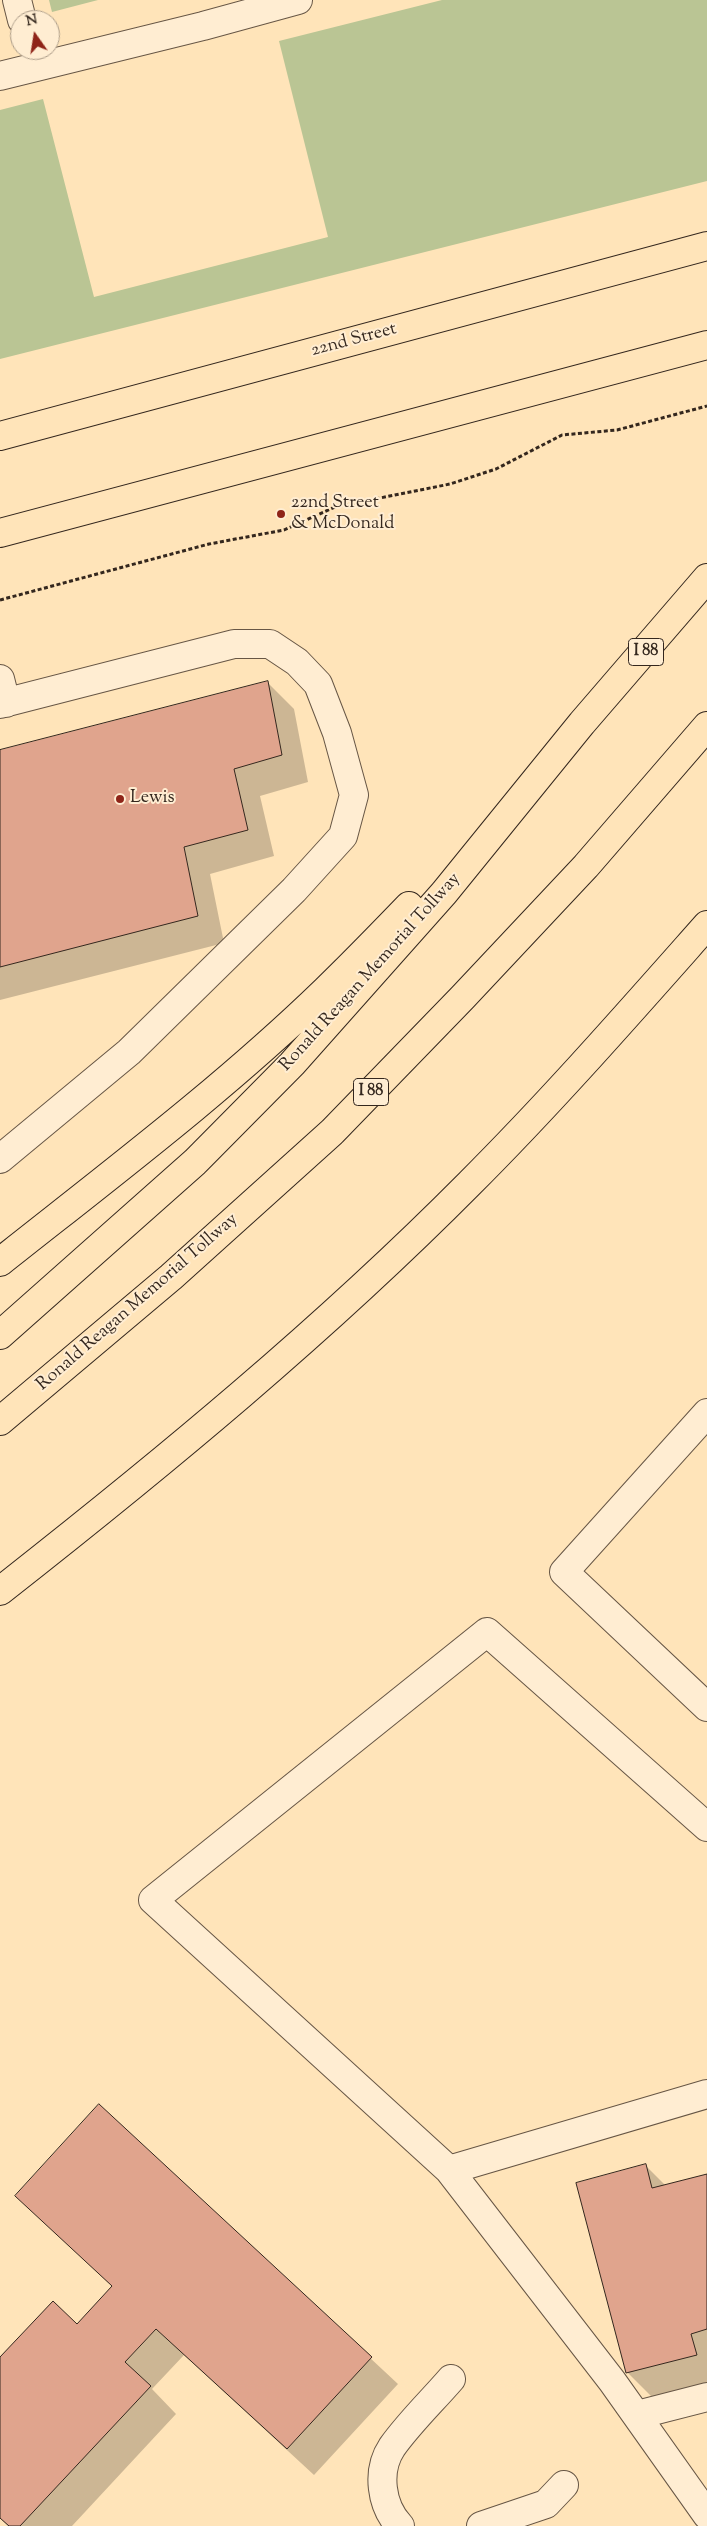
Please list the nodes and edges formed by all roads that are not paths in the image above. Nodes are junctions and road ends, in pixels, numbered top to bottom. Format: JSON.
{"nodes":[{"id":1,"x":298,"y":0,"type":"edge"},
{"id":2,"x":60,"y":54,"type":"edge"},
{"id":3,"x":30,"y":60,"type":"edge"},
{"id":4,"x":0,"y":76,"type":"edge"},
{"id":5,"x":707,"y":246,"type":"edge"},
{"id":6,"x":707,"y":346,"type":"edge"},
{"id":7,"x":0,"y":436,"type":"edge"},
{"id":8,"x":0,"y":533,"type":"edge"},
{"id":9,"x":707,"y":578,"type":"edge"},
{"id":10,"x":2,"y":695,"type":"edge"},
{"id":11,"x":582,"y":724,"type":"junction"},
{"id":12,"x":707,"y":726,"type":"edge"},
{"id":13,"x":707,"y":925,"type":"edge"},
{"id":14,"x":0,"y":1159,"type":"edge"},
{"id":15,"x":0,"y":1262,"type":"edge"},
{"id":16,"x":0,"y":1335,"type":"edge"},
{"id":17,"x":707,"y":1413,"type":"edge"},
{"id":18,"x":0,"y":1421,"type":"edge"},
{"id":19,"x":0,"y":1591,"type":"edge"},
{"id":20,"x":707,"y":1708,"type":"edge"},
{"id":21,"x":707,"y":1827,"type":"edge"},
{"id":22,"x":707,"y":2094,"type":"edge"},
{"id":23,"x":449,"y":2170,"type":"junction"},
{"id":24,"x":451,"y":2379,"type":"dead end"},
{"id":25,"x":707,"y":2397,"type":"edge"},
{"id":26,"x":637,"y":2415,"type":"junction"},
{"id":27,"x":564,"y":2485,"type":"dead end"},
{"id":28,"x":707,"y":2515,"type":"edge"},
{"id":29,"x":400,"y":2526,"type":"edge"},
{"id":30,"x":481,"y":2526,"type":"edge"}],
"edges":[{"from":1,"to":2,"type":"lane"},
{"from":3,"to":4,"type":"lane"},
{"from":5,"to":7,"type":"main road","name":"22nd Street"},
{"from":6,"to":8,"type":"main road"},
{"from":9,"to":11,"type":"main road","name":"Ronald Reagan Memorial Tollway","number":"I 88"},
{"from":10,"to":14,"type":"lane"},
{"from":11,"to":15,"type":"main road"},
{"from":11,"to":16,"type":"main road","name":"Ronald Reagan Memorial Tollway","number":"I 88"},
{"from":12,"to":18,"type":"main road","name":"Ronald Reagan Memorial Tollway","number":"I 88"},
{"from":13,"to":19,"type":"main road"},
{"from":17,"to":20,"type":"lane"},
{"from":21,"to":23,"type":"lane"},
{"from":22,"to":23,"type":"lane"},
{"from":23,"to":26,"type":"lane"},
{"from":24,"to":29,"type":"lane"},
{"from":25,"to":26,"type":"lane"},
{"from":26,"to":28,"type":"lane"},
{"from":27,"to":30,"type":"lane"}]}
